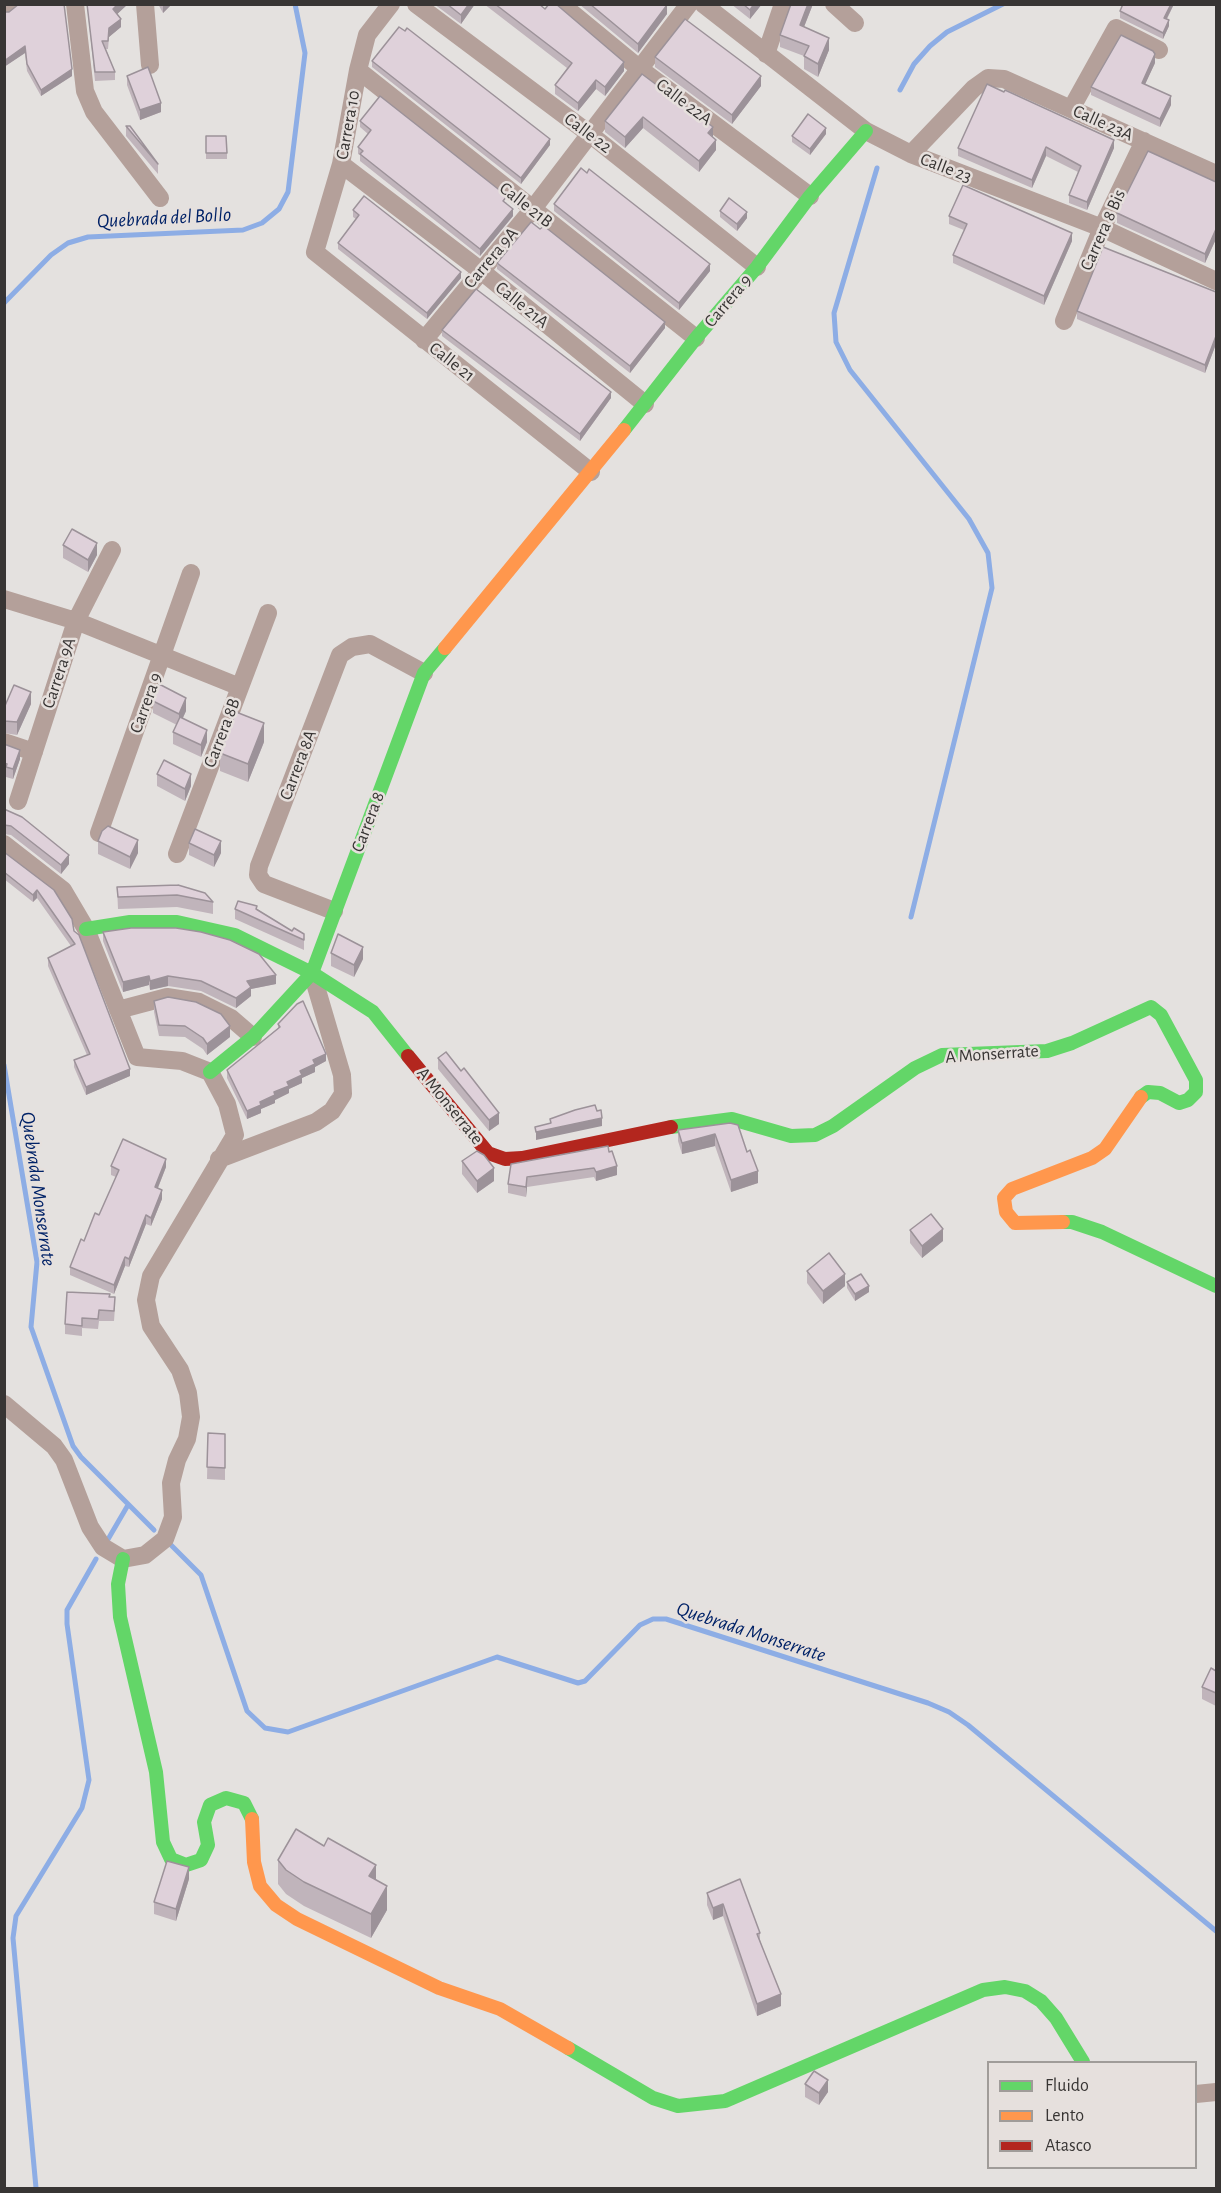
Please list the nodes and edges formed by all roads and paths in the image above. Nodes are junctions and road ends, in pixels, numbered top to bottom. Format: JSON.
{"nodes":[{"id":1,"x":12,"y":4,"type":"edge"},
{"id":2,"x":75,"y":4,"type":"edge"},
{"id":3,"x":145,"y":4,"type":"edge"},
{"id":4,"x":391,"y":4,"type":"edge"},
{"id":5,"x":416,"y":4,"type":"edge"},
{"id":6,"x":561,"y":4,"type":"edge"},
{"id":7,"x":689,"y":4,"type":"edge"},
{"id":8,"x":703,"y":4,"type":"edge"},
{"id":9,"x":783,"y":4,"type":"edge"},
{"id":10,"x":834,"y":4,"type":"edge"},
{"id":11,"x":4,"y":9,"type":"edge"},
{"id":12,"x":855,"y":23,"type":"dead end"},
{"id":13,"x":1159,"y":50,"type":"dead end"},
{"id":14,"x":766,"y":54,"type":"junction"},
{"id":15,"x":150,"y":65,"type":"edge"},
{"id":16,"x":640,"y":69,"type":"junction"},
{"id":17,"x":358,"y":70,"type":"junction"},
{"id":18,"x":1071,"y":109,"type":"junction"},
{"id":19,"x":866,"y":130,"type":"junction"},
{"id":20,"x":591,"y":135,"type":"junction"},
{"id":21,"x":1144,"y":141,"type":"junction"},
{"id":22,"x":911,"y":154,"type":"junction"},
{"id":23,"x":341,"y":164,"type":"junction"},
{"id":24,"x":1216,"y":174,"type":"edge"},
{"id":25,"x":810,"y":196,"type":"junction"},
{"id":26,"x":160,"y":198,"type":"dead end"},
{"id":27,"x":532,"y":210,"type":"junction"},
{"id":28,"x":1102,"y":228,"type":"junction"},
{"id":29,"x":315,"y":252,"type":"joint"},
{"id":30,"x":757,"y":267,"type":"junction"},
{"id":31,"x":480,"y":270,"type":"junction"},
{"id":32,"x":1216,"y":281,"type":"edge"},
{"id":33,"x":1064,"y":321,"type":"dead end"},
{"id":34,"x":696,"y":338,"type":"junction"},
{"id":35,"x":424,"y":340,"type":"junction"},
{"id":36,"x":645,"y":404,"type":"junction"},
{"id":37,"x":591,"y":472,"type":"junction"},
{"id":38,"x":112,"y":550,"type":"dead end"},
{"id":39,"x":191,"y":573,"type":"dead end"},
{"id":40,"x":4,"y":599,"type":"edge"},
{"id":41,"x":268,"y":613,"type":"dead end"},
{"id":42,"x":76,"y":621,"type":"junction"},
{"id":43,"x":163,"y":658,"type":"junction"},
{"id":44,"x":424,"y":673,"type":"junction"},
{"id":45,"x":240,"y":687,"type":"junction"},
{"id":46,"x":4,"y":742,"type":"edge"},
{"id":47,"x":34,"y":752,"type":"junction"},
{"id":48,"x":18,"y":801,"type":"dead end"},
{"id":49,"x":99,"y":833,"type":"edge"},
{"id":50,"x":4,"y":844,"type":"edge"},
{"id":51,"x":177,"y":854,"type":"dead end"},
{"id":52,"x":334,"y":911,"type":"junction"},
{"id":53,"x":86,"y":929,"type":"junction"},
{"id":54,"x":312,"y":973,"type":"junction"},
{"id":55,"x":118,"y":1010,"type":"junction"},
{"id":56,"x":253,"y":1037,"type":"junction"},
{"id":57,"x":210,"y":1072,"type":"junction"},
{"id":58,"x":219,"y":1159,"type":"junction"},
{"id":59,"x":1216,"y":1286,"type":"edge"},
{"id":60,"x":4,"y":1404,"type":"edge"},
{"id":61,"x":123,"y":1559,"type":"junction"},
{"id":62,"x":1082,"y":2061,"type":"edge"},
{"id":63,"x":1216,"y":2092,"type":"edge"},
{"id":64,"x":1197,"y":2094,"type":"edge"}],
"edges":[{"from":1,"to":11,"type":"street"},
{"from":2,"to":26,"type":"street"},
{"from":3,"to":15,"type":"street"},
{"from":4,"to":17,"type":"street","name":"Carrera 10"},
{"from":5,"to":20,"type":"street","name":"Calle 22"},
{"from":6,"to":16,"type":"street","name":"Calle 22A"},
{"from":7,"to":16,"type":"street","name":"Carrera 9A"},
{"from":8,"to":14,"type":"street","name":"Calle 23"},
{"from":9,"to":14,"type":"street"},
{"from":10,"to":12,"type":"street"},
{"from":13,"to":18,"type":"street"},
{"from":14,"to":19,"type":"street","name":"Calle 23"},
{"from":16,"to":20,"type":"street","name":"Carrera 9A"},
{"from":16,"to":25,"type":"street","name":"Calle 22A"},
{"from":17,"to":23,"type":"street","name":"Carrera 10"},
{"from":17,"to":27,"type":"street","name":"Calle 21B"},
{"from":18,"to":21,"type":"street","name":"Calle 23A"},
{"from":18,"to":22,"type":"street","name":"Calle 23A"},
{"from":19,"to":22,"type":"street","name":"Calle 23"},
{"from":19,"to":25,"type":"street","name":"Carrera 9"},
{"from":20,"to":27,"type":"street","name":"Carrera 9A"},
{"from":20,"to":30,"type":"street","name":"Calle 22"},
{"from":21,"to":24,"type":"street","name":"Calle 23A"},
{"from":21,"to":28,"type":"street","name":"Carrera 8 Bis"},
{"from":22,"to":28,"type":"street","name":"Calle 23"},
{"from":23,"to":29,"type":"street","name":"Carrera 10"},
{"from":23,"to":31,"type":"street","name":"Calle 21A"},
{"from":25,"to":30,"type":"street","name":"Carrera 9"},
{"from":27,"to":31,"type":"street","name":"Carrera 9A"},
{"from":27,"to":34,"type":"street","name":"Calle 21B"},
{"from":28,"to":32,"type":"street","name":"Calle 23"},
{"from":28,"to":33,"type":"street","name":"Carrera 8 Bis"},
{"from":29,"to":35,"type":"street","name":"Calle 21"},
{"from":30,"to":34,"type":"street","name":"Carrera 9"},
{"from":31,"to":35,"type":"street","name":"Carrera 9A"},
{"from":31,"to":36,"type":"street","name":"Calle 21A"},
{"from":34,"to":36,"type":"street","name":"Carrera 9"},
{"from":35,"to":37,"type":"street","name":"Calle 21"},
{"from":36,"to":37,"type":"street","name":"Carrera 9"},
{"from":37,"to":44,"type":"street","name":"Carrera 8"},
{"from":38,"to":42,"type":"street","name":"Carrera 9A"},
{"from":39,"to":43,"type":"street","name":"Carrera 9"},
{"from":40,"to":42,"type":"street"},
{"from":41,"to":45,"type":"street","name":"Carrera 8B"},
{"from":42,"to":43,"type":"street"},
{"from":42,"to":47,"type":"street","name":"Carrera 9A"},
{"from":43,"to":45,"type":"street"},
{"from":43,"to":49,"type":"street","name":"Carrera 9"},
{"from":44,"to":52,"type":"street","name":"Carrera 8"},
{"from":44,"to":52,"type":"street","name":"Carrera 8A"},
{"from":45,"to":51,"type":"street","name":"Carrera 8B"},
{"from":46,"to":47,"type":"street"},
{"from":47,"to":48,"type":"street","name":"Carrera 9A"},
{"from":50,"to":53,"type":"street"},
{"from":52,"to":54,"type":"street","name":"Carrera 8"},
{"from":53,"to":54,"type":"street"},
{"from":53,"to":55,"type":"street"},
{"from":54,"to":56,"type":"street"},
{"from":54,"to":58,"type":"street"},
{"from":54,"to":59,"type":"street","name":"A Monserrate"},
{"from":55,"to":56,"type":"street"},
{"from":55,"to":57,"type":"street"},
{"from":56,"to":57,"type":"street"},
{"from":57,"to":58,"type":"street"},
{"from":58,"to":61,"type":"street"},
{"from":60,"to":61,"type":"street"},
{"from":61,"to":62,"type":"street"},
{"from":63,"to":64,"type":"street"}]}
